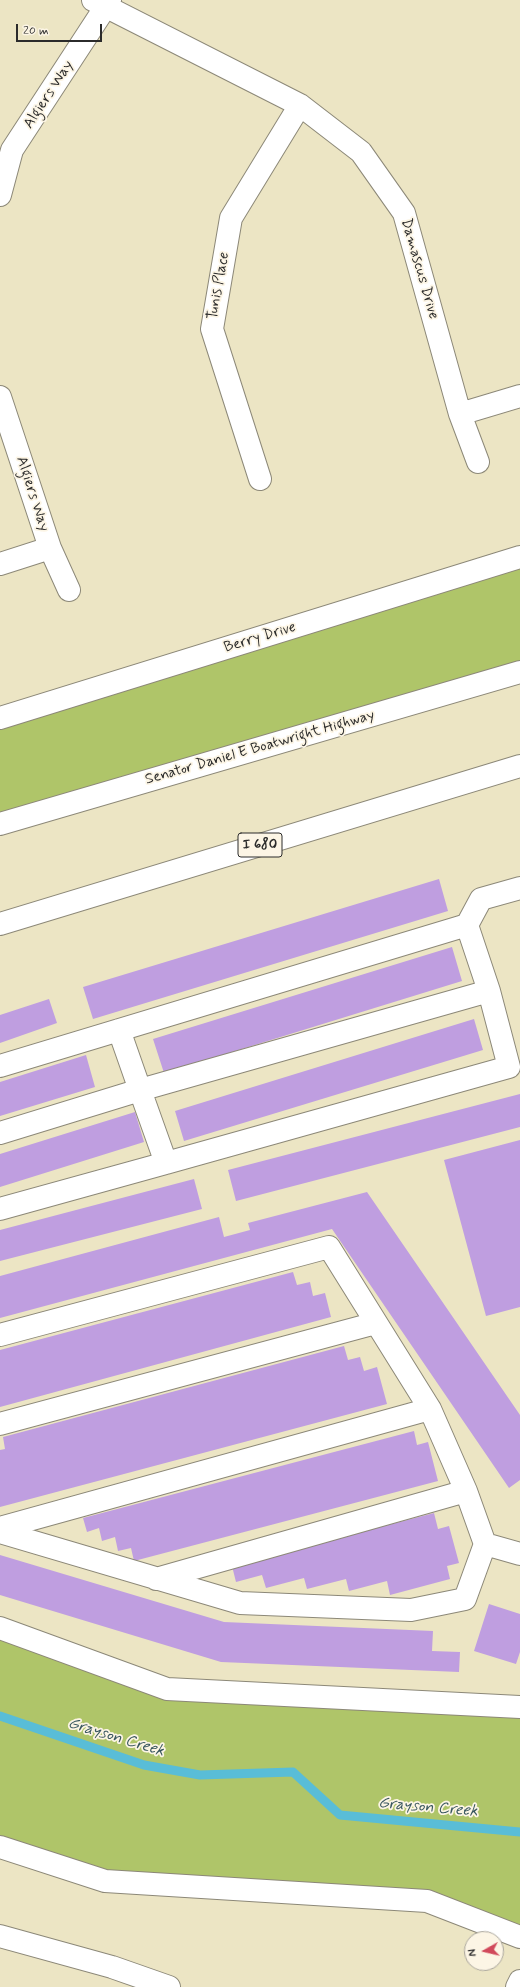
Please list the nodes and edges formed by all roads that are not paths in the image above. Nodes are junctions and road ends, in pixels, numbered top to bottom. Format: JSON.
{"nodes":[{"id":1,"x":103,"y":2,"type":"edge"},
{"id":2,"x":300,"y":105,"type":"junction"},
{"id":3,"x":0,"y":195,"type":"edge"},
{"id":4,"x":520,"y":396,"type":"edge"},
{"id":5,"x":0,"y":397,"type":"edge"},
{"id":6,"x":460,"y":414,"type":"junction"},
{"id":7,"x":478,"y":462,"type":"dead end"},
{"id":8,"x":260,"y":479,"type":"dead end"},
{"id":9,"x":50,"y":548,"type":"junction"},
{"id":10,"x":520,"y":557,"type":"edge"},
{"id":11,"x":0,"y":564,"type":"edge"},
{"id":12,"x":69,"y":590,"type":"dead end"},
{"id":13,"x":520,"y":672,"type":"edge"},
{"id":14,"x":0,"y":718,"type":"edge"},
{"id":15,"x":520,"y":766,"type":"edge"},
{"id":16,"x":0,"y":824,"type":"edge"},
{"id":17,"x":520,"y":888,"type":"edge"},
{"id":18,"x":0,"y":924,"type":"edge"},
{"id":19,"x":467,"y":924,"type":"junction"},
{"id":20,"x":489,"y":991,"type":"junction"},
{"id":21,"x":119,"y":1030,"type":"junction"},
{"id":22,"x":0,"y":1066,"type":"edge"},
{"id":23,"x":140,"y":1090,"type":"junction"},
{"id":24,"x":0,"y":1133,"type":"edge"},
{"id":25,"x":166,"y":1163,"type":"junction"},
{"id":26,"x":0,"y":1209,"type":"edge"},
{"id":27,"x":376,"y":1323,"type":"junction"},
{"id":28,"x":0,"y":1336,"type":"edge"},
{"id":29,"x":430,"y":1409,"type":"junction"},
{"id":30,"x":0,"y":1424,"type":"edge"},
{"id":31,"x":466,"y":1491,"type":"junction"},
{"id":32,"x":0,"y":1528,"type":"edge"},
{"id":33,"x":0,"y":1532,"type":"edge"},
{"id":34,"x":485,"y":1544,"type":"junction"},
{"id":35,"x":520,"y":1554,"type":"edge"},
{"id":36,"x":156,"y":1579,"type":"junction"},
{"id":37,"x":0,"y":1628,"type":"edge"},
{"id":38,"x":520,"y":1707,"type":"edge"},
{"id":39,"x":0,"y":1847,"type":"edge"},
{"id":40,"x":0,"y":1936,"type":"edge"},
{"id":41,"x":520,"y":1937,"type":"edge"},
{"id":42,"x":520,"y":1981,"type":"edge"},
{"id":43,"x":169,"y":1987,"type":"edge"},
{"id":44,"x":517,"y":1987,"type":"edge"}],
"edges":[{"from":1,"to":2,"type":"main road","name":"Damascus Drive"},
{"from":1,"to":3,"type":"main road","name":"Algiers Way"},
{"from":2,"to":6,"type":"main road","name":"Damascus Drive"},
{"from":2,"to":8,"type":"main road","name":"Tunis Place"},
{"from":4,"to":6,"type":"main road"},
{"from":5,"to":9,"type":"main road","name":"Algiers Way"},
{"from":6,"to":7,"type":"main road","name":"Damascus Drive"},
{"from":9,"to":11,"type":"main road"},
{"from":9,"to":12,"type":"main road","name":"Algiers Way"},
{"from":10,"to":14,"type":"main road","name":"Berry Drive"},
{"from":13,"to":16,"type":"main road","name":"Senator Daniel E Boatwright Highway"},
{"from":15,"to":18,"type":"main road","number":"I 680"},
{"from":17,"to":19,"type":"main road"},
{"from":19,"to":20,"type":"main road"},
{"from":19,"to":21,"type":"main road"},
{"from":20,"to":23,"type":"main road"},
{"from":20,"to":25,"type":"main road"},
{"from":21,"to":22,"type":"main road"},
{"from":21,"to":23,"type":"main road"},
{"from":23,"to":24,"type":"main road"},
{"from":23,"to":25,"type":"main road"},
{"from":25,"to":26,"type":"main road"},
{"from":27,"to":28,"type":"main road"},
{"from":27,"to":29,"type":"main road"},
{"from":27,"to":30,"type":"main road"},
{"from":29,"to":31,"type":"main road"},
{"from":29,"to":32,"type":"main road"},
{"from":31,"to":34,"type":"main road"},
{"from":31,"to":36,"type":"main road"},
{"from":33,"to":36,"type":"main road"},
{"from":34,"to":35,"type":"main road"},
{"from":34,"to":36,"type":"main road"},
{"from":37,"to":38,"type":"main road"},
{"from":39,"to":41,"type":"main road"},
{"from":40,"to":43,"type":"main road"},
{"from":42,"to":44,"type":"main road"}]}
